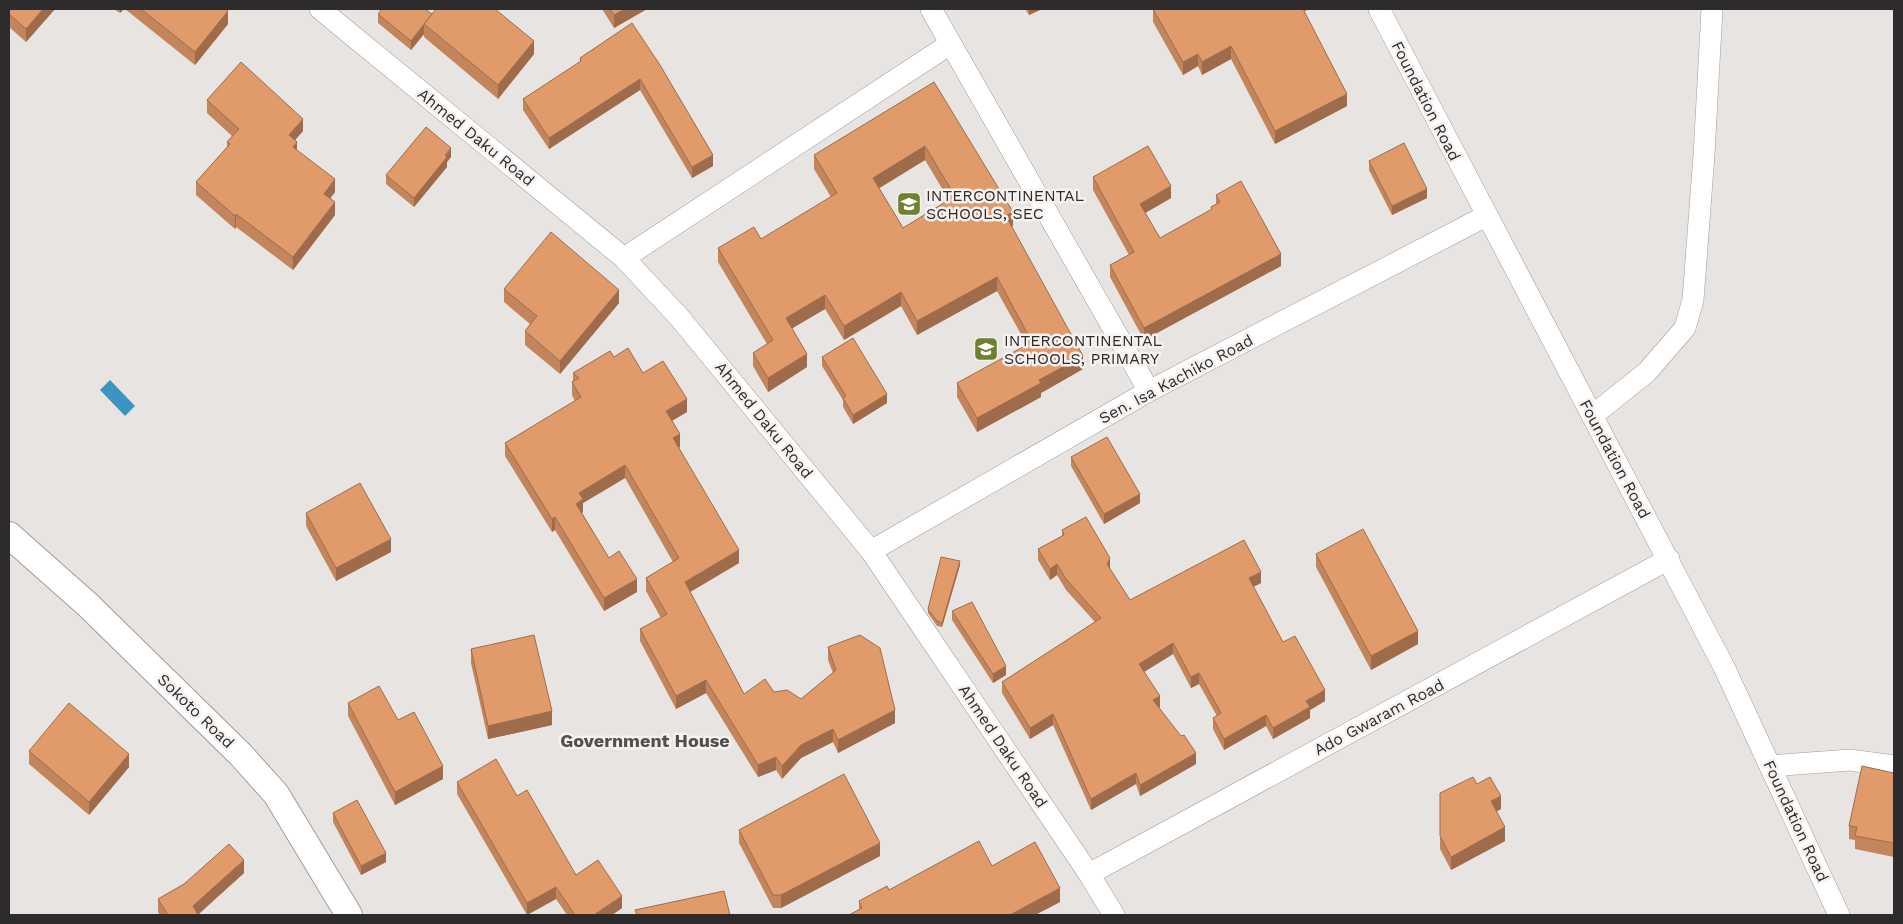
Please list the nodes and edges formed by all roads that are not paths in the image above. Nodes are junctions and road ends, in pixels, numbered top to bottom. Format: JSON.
{"nodes":[{"id":1,"x":321,"y":9,"type":"edge"},
{"id":2,"x":931,"y":9,"type":"edge"},
{"id":3,"x":1379,"y":9,"type":"edge"},
{"id":4,"x":1712,"y":9,"type":"edge"},
{"id":5,"x":950,"y":44,"type":"junction"},
{"id":6,"x":1486,"y":216,"type":"junction"},
{"id":7,"x":624,"y":258,"type":"junction"},
{"id":8,"x":1149,"y":391,"type":"junction"},
{"id":9,"x":1592,"y":416,"type":"junction"},
{"id":10,"x":9,"y":535,"type":"edge"},
{"id":11,"x":871,"y":551,"type":"junction"},
{"id":12,"x":1669,"y":560,"type":"junction"},
{"id":13,"x":1770,"y":766,"type":"junction"},
{"id":14,"x":1894,"y":766,"type":"edge"},
{"id":15,"x":1089,"y":874,"type":"junction"},
{"id":16,"x":349,"y":915,"type":"edge"},
{"id":17,"x":1114,"y":915,"type":"edge"},
{"id":18,"x":1839,"y":915,"type":"edge"}],
"edges":[{"from":1,"to":7,"type":"street","name":"Ahmed Daku Road"},
{"from":2,"to":5,"type":"street"},
{"from":3,"to":6,"type":"street","name":"Foundation Road"},
{"from":4,"to":9,"type":"street"},
{"from":5,"to":7,"type":"street"},
{"from":5,"to":8,"type":"street"},
{"from":6,"to":8,"type":"street","name":"Sen. Isa Kachiko Road"},
{"from":6,"to":9,"type":"street","name":"Foundation Road"},
{"from":7,"to":11,"type":"street","name":"Ahmed Daku Road"},
{"from":8,"to":11,"type":"street","name":"Sen. Isa Kachiko Road"},
{"from":9,"to":12,"type":"street","name":"Foundation Road"},
{"from":10,"to":16,"type":"street","name":"Sokoto Road"},
{"from":11,"to":15,"type":"street","name":"Ahmed Daku Road"},
{"from":12,"to":13,"type":"street","name":"Foundation Road"},
{"from":12,"to":15,"type":"street","name":"Ado Gwaram Road"},
{"from":13,"to":14,"type":"street"},
{"from":13,"to":18,"type":"street","name":"Foundation Road"},
{"from":15,"to":17,"type":"street","name":"Ahmed Daku Road"}]}
